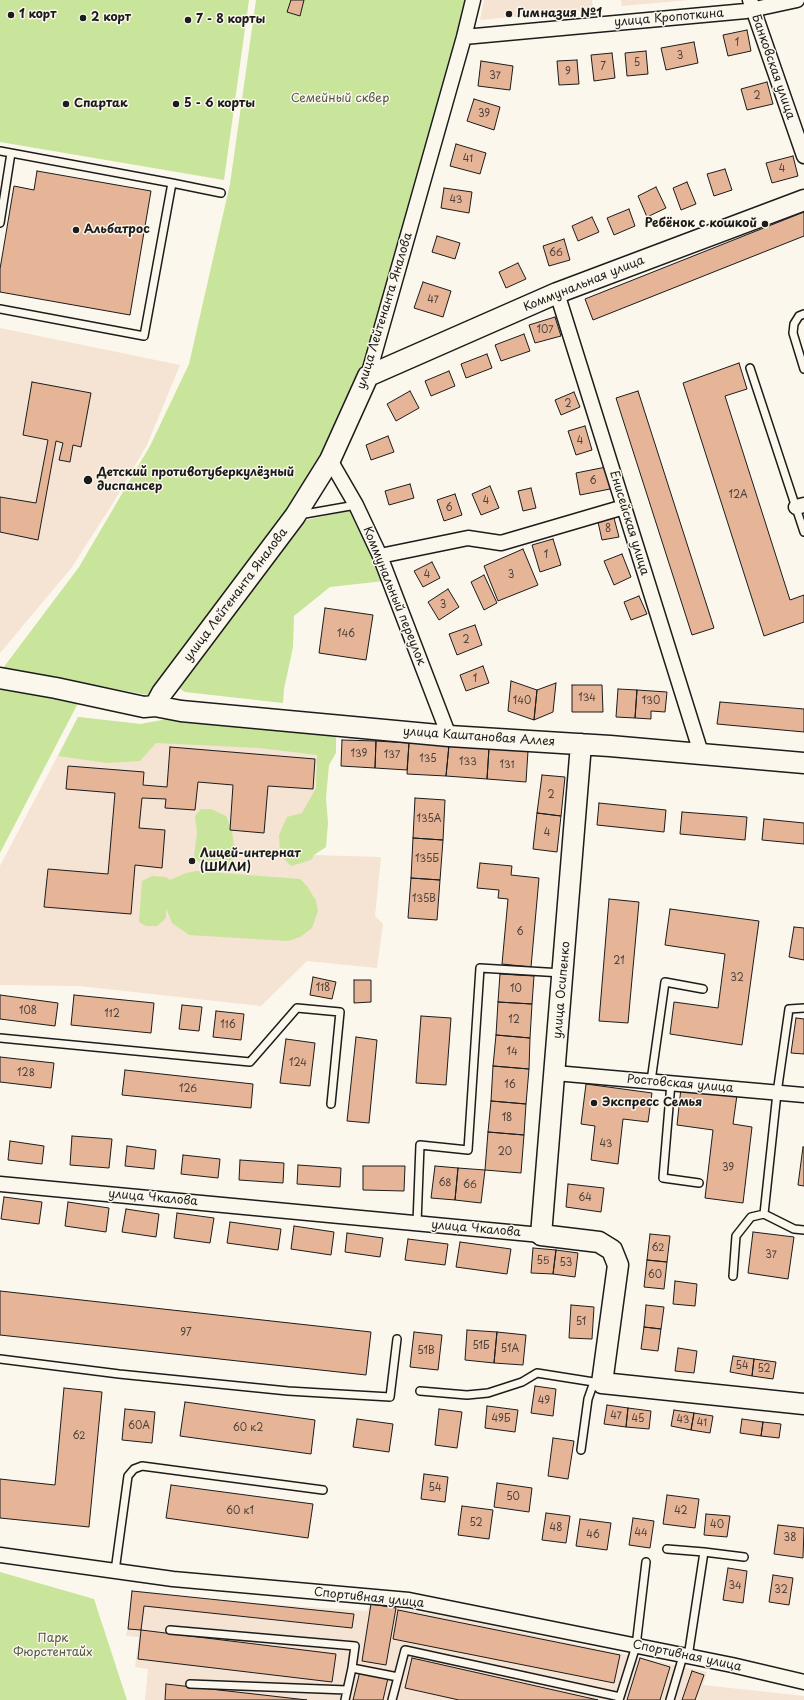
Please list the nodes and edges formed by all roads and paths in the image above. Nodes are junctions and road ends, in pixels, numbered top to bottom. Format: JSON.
{"nodes":[{"id":1,"x":473,"y":0,"type":"edge"},
{"id":2,"x":797,"y":0,"type":"edge"},
{"id":3,"x":753,"y":7,"type":"edge"},
{"id":4,"x":468,"y":37,"type":"junction"},
{"id":5,"x":0,"y":151,"type":"edge"},
{"id":6,"x":11,"y":153,"type":"junction"},
{"id":7,"x":804,"y":156,"type":"edge"},
{"id":8,"x":172,"y":183,"type":"junction"},
{"id":9,"x":221,"y":193,"type":"dead end"},
{"id":10,"x":804,"y":200,"type":"edge"},
{"id":11,"x":0,"y":223,"type":"edge"},
{"id":12,"x":557,"y":293,"type":"junction"},
{"id":13,"x":0,"y":309,"type":"edge"},
{"id":14,"x":804,"y":314,"type":"edge"},
{"id":15,"x":750,"y":368,"type":"dead end"},
{"id":16,"x":804,"y":369,"type":"edge"},
{"id":17,"x":368,"y":376,"type":"junction"},
{"id":18,"x":330,"y":460,"type":"junction"},
{"id":19,"x":356,"y":505,"type":"junction"},
{"id":20,"x":800,"y":506,"type":"edge"},
{"id":21,"x":624,"y":507,"type":"junction"},
{"id":22,"x":295,"y":516,"type":"junction"},
{"id":23,"x":804,"y":532,"type":"edge"},
{"id":24,"x":380,"y":556,"type":"junction"},
{"id":25,"x":0,"y":678,"type":"edge"},
{"id":26,"x":153,"y":707,"type":"junction"},
{"id":27,"x":449,"y":736,"type":"junction"},
{"id":28,"x":581,"y":744,"type":"junction"},
{"id":29,"x":701,"y":753,"type":"junction"},
{"id":30,"x":804,"y":763,"type":"edge"},
{"id":31,"x":563,"y":973,"type":"junction"},
{"id":32,"x":703,"y":989,"type":"dead end"},
{"id":33,"x":804,"y":1008,"type":"edge"},
{"id":34,"x":0,"y":1038,"type":"edge"},
{"id":35,"x":555,"y":1073,"type":"junction"},
{"id":36,"x":651,"y":1081,"type":"junction"},
{"id":37,"x":670,"y":1083,"type":"junction"},
{"id":38,"x":777,"y":1093,"type":"junction"},
{"id":39,"x":804,"y":1095,"type":"edge"},
{"id":40,"x":331,"y":1104,"type":"dead end"},
{"id":41,"x":699,"y":1183,"type":"dead end"},
{"id":42,"x":0,"y":1184,"type":"edge"},
{"id":43,"x":764,"y":1214,"type":"junction"},
{"id":44,"x":417,"y":1223,"type":"junction"},
{"id":45,"x":804,"y":1230,"type":"edge"},
{"id":46,"x":541,"y":1235,"type":"junction"},
{"id":47,"x":734,"y":1276,"type":"dead end"},
{"id":48,"x":397,"y":1339,"type":"dead end"},
{"id":49,"x":0,"y":1359,"type":"edge"},
{"id":50,"x":598,"y":1383,"type":"junction"},
{"id":51,"x":420,"y":1390,"type":"dead end"},
{"id":52,"x":804,"y":1404,"type":"edge"},
{"id":53,"x":581,"y":1450,"type":"dead end"},
{"id":54,"x":323,"y":1490,"type":"dead end"},
{"id":55,"x":667,"y":1549,"type":"dead end"},
{"id":56,"x":704,"y":1552,"type":"junction"},
{"id":57,"x":0,"y":1555,"type":"edge"},
{"id":58,"x":744,"y":1556,"type":"dead end"},
{"id":59,"x":646,"y":1562,"type":"dead end"},
{"id":60,"x":115,"y":1571,"type":"junction"},
{"id":61,"x":170,"y":1630,"type":"dead end"},
{"id":62,"x":636,"y":1646,"type":"junction"},
{"id":63,"x":686,"y":1656,"type":"junction"},
{"id":64,"x":352,"y":1668,"type":"junction"},
{"id":65,"x":398,"y":1677,"type":"junction"},
{"id":66,"x":804,"y":1682,"type":"edge"},
{"id":67,"x":190,"y":1684,"type":"dead end"},
{"id":68,"x":347,"y":1690,"type":"junction"},
{"id":69,"x":620,"y":1698,"type":"edge"},
{"id":70,"x":345,"y":1700,"type":"edge"},
{"id":71,"x":392,"y":1700,"type":"edge"},
{"id":72,"x":670,"y":1700,"type":"edge"}],
"edges":[{"from":1,"to":4,"type":"street","name":"улица Лейтенанта Яналова"},
{"from":2,"to":3,"type":"street","name":"улица Кропоткина"},
{"from":3,"to":4,"type":"street","name":"улица Кропоткина"},
{"from":3,"to":7,"type":"street","name":"Банковская улица"},
{"from":4,"to":17,"type":"street","name":"улица Лейтенанта Яналова"},
{"from":5,"to":6,"type":"lane"},
{"from":6,"to":8,"type":"lane"},
{"from":6,"to":11,"type":"lane"},
{"from":8,"to":9,"type":"lane"},
{"from":8,"to":13,"type":"lane"},
{"from":10,"to":12,"type":"street","name":"Коммунальная улица"},
{"from":12,"to":17,"type":"street","name":"Коммунальная улица"},
{"from":12,"to":21,"type":"street","name":"Енисейская улица"},
{"from":14,"to":16,"type":"lane"},
{"from":15,"to":20,"type":"lane"},
{"from":17,"to":18,"type":"street","name":"улица Лейтенанта Яналова"},
{"from":18,"to":19,"type":"street","name":"Коммунальный переулок"},
{"from":18,"to":22,"type":"street","name":"улица Лейтенанта Яналова"},
{"from":19,"to":22,"type":"lane"},
{"from":19,"to":24,"type":"street","name":"Коммунальный переулок"},
{"from":20,"to":23,"type":"lane"},
{"from":21,"to":24,"type":"street"},
{"from":21,"to":29,"type":"street","name":"Енисейская улица"},
{"from":22,"to":26,"type":"street","name":"улица Лейтенанта Яналова"},
{"from":24,"to":27,"type":"street","name":"Коммунальный переулок"},
{"from":25,"to":26,"type":"street","name":"улица Каштановая Аллея"},
{"from":26,"to":27,"type":"street","name":"улица Каштановая Аллея"},
{"from":27,"to":28,"type":"street","name":"улица Каштановая Аллея"},
{"from":28,"to":29,"type":"street","name":"улица Каштановая Аллея"},
{"from":28,"to":31,"type":"street","name":"улица Осипенко"},
{"from":29,"to":30,"type":"street","name":"улица Каштановая Аллея"},
{"from":31,"to":35,"type":"street","name":"улица Осипенко"},
{"from":31,"to":44,"type":"lane"},
{"from":32,"to":36,"type":"lane"},
{"from":33,"to":38,"type":"lane"},
{"from":34,"to":40,"type":"lane"},
{"from":35,"to":36,"type":"street","name":"Ростовская улица"},
{"from":35,"to":46,"type":"street","name":"улица Осипенко"},
{"from":36,"to":37,"type":"street","name":"Ростовская улица"},
{"from":37,"to":38,"type":"street","name":"Ростовская улица"},
{"from":37,"to":41,"type":"lane"},
{"from":38,"to":39,"type":"street","name":"Ростовская улица"},
{"from":38,"to":43,"type":"lane"},
{"from":42,"to":44,"type":"street","name":"улица Чкалова"},
{"from":43,"to":45,"type":"lane"},
{"from":43,"to":47,"type":"lane"},
{"from":44,"to":46,"type":"street","name":"улица Чкалова"},
{"from":46,"to":50,"type":"street","name":"улица Чкалова"},
{"from":48,"to":49,"type":"lane"},
{"from":50,"to":51,"type":"lane"},
{"from":50,"to":52,"type":"street"},
{"from":50,"to":53,"type":"lane"},
{"from":54,"to":60,"type":"lane"},
{"from":55,"to":56,"type":"lane"},
{"from":56,"to":58,"type":"lane"},
{"from":56,"to":63,"type":"lane"},
{"from":57,"to":60,"type":"street","name":"Спортивная улица"},
{"from":59,"to":62,"type":"lane"},
{"from":60,"to":62,"type":"street","name":"Спортивная улица"},
{"from":61,"to":64,"type":"lane"},
{"from":62,"to":63,"type":"street","name":"Спортивная улица"},
{"from":62,"to":69,"type":"lane"},
{"from":63,"to":66,"type":"street","name":"Спортивная улица"},
{"from":63,"to":72,"type":"lane"},
{"from":64,"to":65,"type":"lane"},
{"from":64,"to":68,"type":"lane"},
{"from":65,"to":69,"type":"lane"},
{"from":65,"to":71,"type":"lane"},
{"from":67,"to":68,"type":"lane"},
{"from":68,"to":70,"type":"lane"}]}
